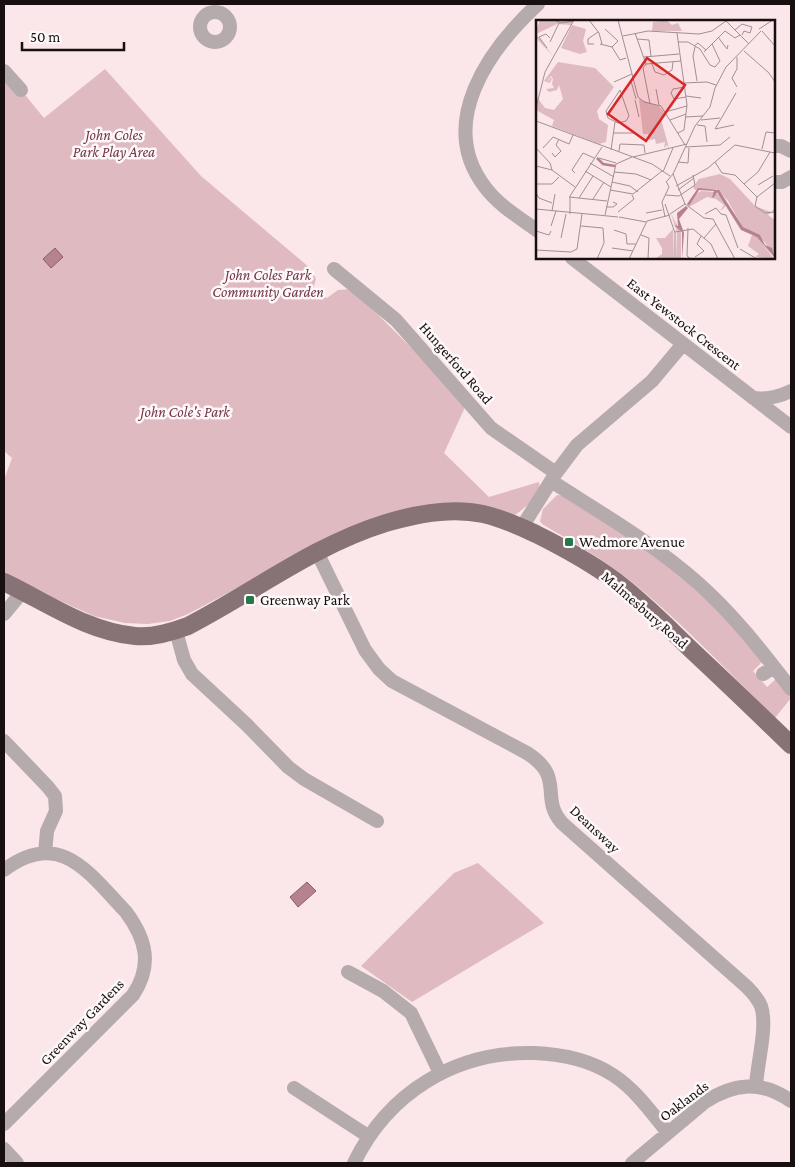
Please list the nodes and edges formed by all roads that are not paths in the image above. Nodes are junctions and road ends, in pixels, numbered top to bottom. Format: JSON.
{"nodes":[{"id":1,"x":538,"y":4,"type":"edge"},
{"id":2,"x":4,"y":71,"type":"edge"},
{"id":3,"x":21,"y":90,"type":"dead end"},
{"id":4,"x":775,"y":146,"type":"edge"},
{"id":5,"x":791,"y":151,"type":"edge"},
{"id":6,"x":791,"y":177,"type":"edge"},
{"id":7,"x":775,"y":182,"type":"edge"},
{"id":8,"x":536,"y":230,"type":"edge"},
{"id":9,"x":573,"y":259,"type":"edge"},
{"id":10,"x":334,"y":269,"type":"dead end"},
{"id":11,"x":683,"y":344,"type":"junction"},
{"id":12,"x":791,"y":391,"type":"edge"},
{"id":13,"x":753,"y":398,"type":"junction"},
{"id":14,"x":791,"y":427,"type":"edge"},
{"id":15,"x":554,"y":477,"type":"junction"},
{"id":16,"x":522,"y":528,"type":"junction"},
{"id":17,"x":317,"y":552,"type":"junction"},
{"id":18,"x":4,"y":582,"type":"edge"},
{"id":19,"x":22,"y":591,"type":"junction"},
{"id":20,"x":4,"y":614,"type":"edge"},
{"id":21,"x":176,"y":631,"type":"junction"},
{"id":22,"x":791,"y":689,"type":"edge"},
{"id":23,"x":4,"y":741,"type":"edge"},
{"id":24,"x":791,"y":745,"type":"edge"},
{"id":25,"x":377,"y":821,"type":"dead end"},
{"id":26,"x":45,"y":852,"type":"junction"},
{"id":27,"x":4,"y":870,"type":"edge"},
{"id":28,"x":348,"y":972,"type":"dead end"},
{"id":29,"x":440,"y":1073,"type":"junction"},
{"id":30,"x":756,"y":1086,"type":"junction"},
{"id":31,"x":294,"y":1088,"type":"dead end"},
{"id":32,"x":791,"y":1101,"type":"edge"},
{"id":33,"x":4,"y":1124,"type":"edge"},
{"id":34,"x":668,"y":1132,"type":"junction"},
{"id":35,"x":368,"y":1136,"type":"junction"},
{"id":36,"x":4,"y":1149,"type":"edge"},
{"id":37,"x":17,"y":1163,"type":"edge"},
{"id":38,"x":354,"y":1163,"type":"edge"},
{"id":39,"x":632,"y":1163,"type":"edge"}],
"edges":[{"from":1,"to":8,"type":"street"},
{"from":2,"to":3,"type":"street"},
{"from":4,"to":5,"type":"street"},
{"from":6,"to":7,"type":"street"},
{"from":9,"to":11,"type":"street","name":"East Yewstock Crescent"},
{"from":10,"to":15,"type":"street","name":"Hungerford Road"},
{"from":11,"to":13,"type":"street","name":"East Yewstock Crescent"},
{"from":11,"to":15,"type":"street"},
{"from":12,"to":13,"type":"street"},
{"from":13,"to":14,"type":"street","name":"East Yewstock Crescent"},
{"from":15,"to":16,"type":"street"},
{"from":15,"to":22,"type":"street"},
{"from":16,"to":17,"type":"main road","name":"Malmesbury Road"},
{"from":16,"to":24,"type":"main road","name":"Malmesbury Road"},
{"from":17,"to":21,"type":"main road","name":"Malmesbury Road"},
{"from":17,"to":30,"type":"street","name":"Deansway"},
{"from":18,"to":19,"type":"main road","name":"Malmesbury Road"},
{"from":19,"to":20,"type":"street"},
{"from":19,"to":21,"type":"main road","name":"Malmesbury Road"},
{"from":21,"to":25,"type":"street"},
{"from":23,"to":26,"type":"street"},
{"from":26,"to":27,"type":"street"},
{"from":26,"to":33,"type":"street","name":"Greenway Gardens"},
{"from":28,"to":29,"type":"street"},
{"from":29,"to":34,"type":"street"},
{"from":29,"to":35,"type":"street"},
{"from":30,"to":32,"type":"street","name":"Oaklands"},
{"from":30,"to":34,"type":"street","name":"Oaklands"},
{"from":31,"to":35,"type":"street"},
{"from":34,"to":39,"type":"street","name":"Oaklands"},
{"from":35,"to":38,"type":"street"},
{"from":36,"to":37,"type":"street"}]}
